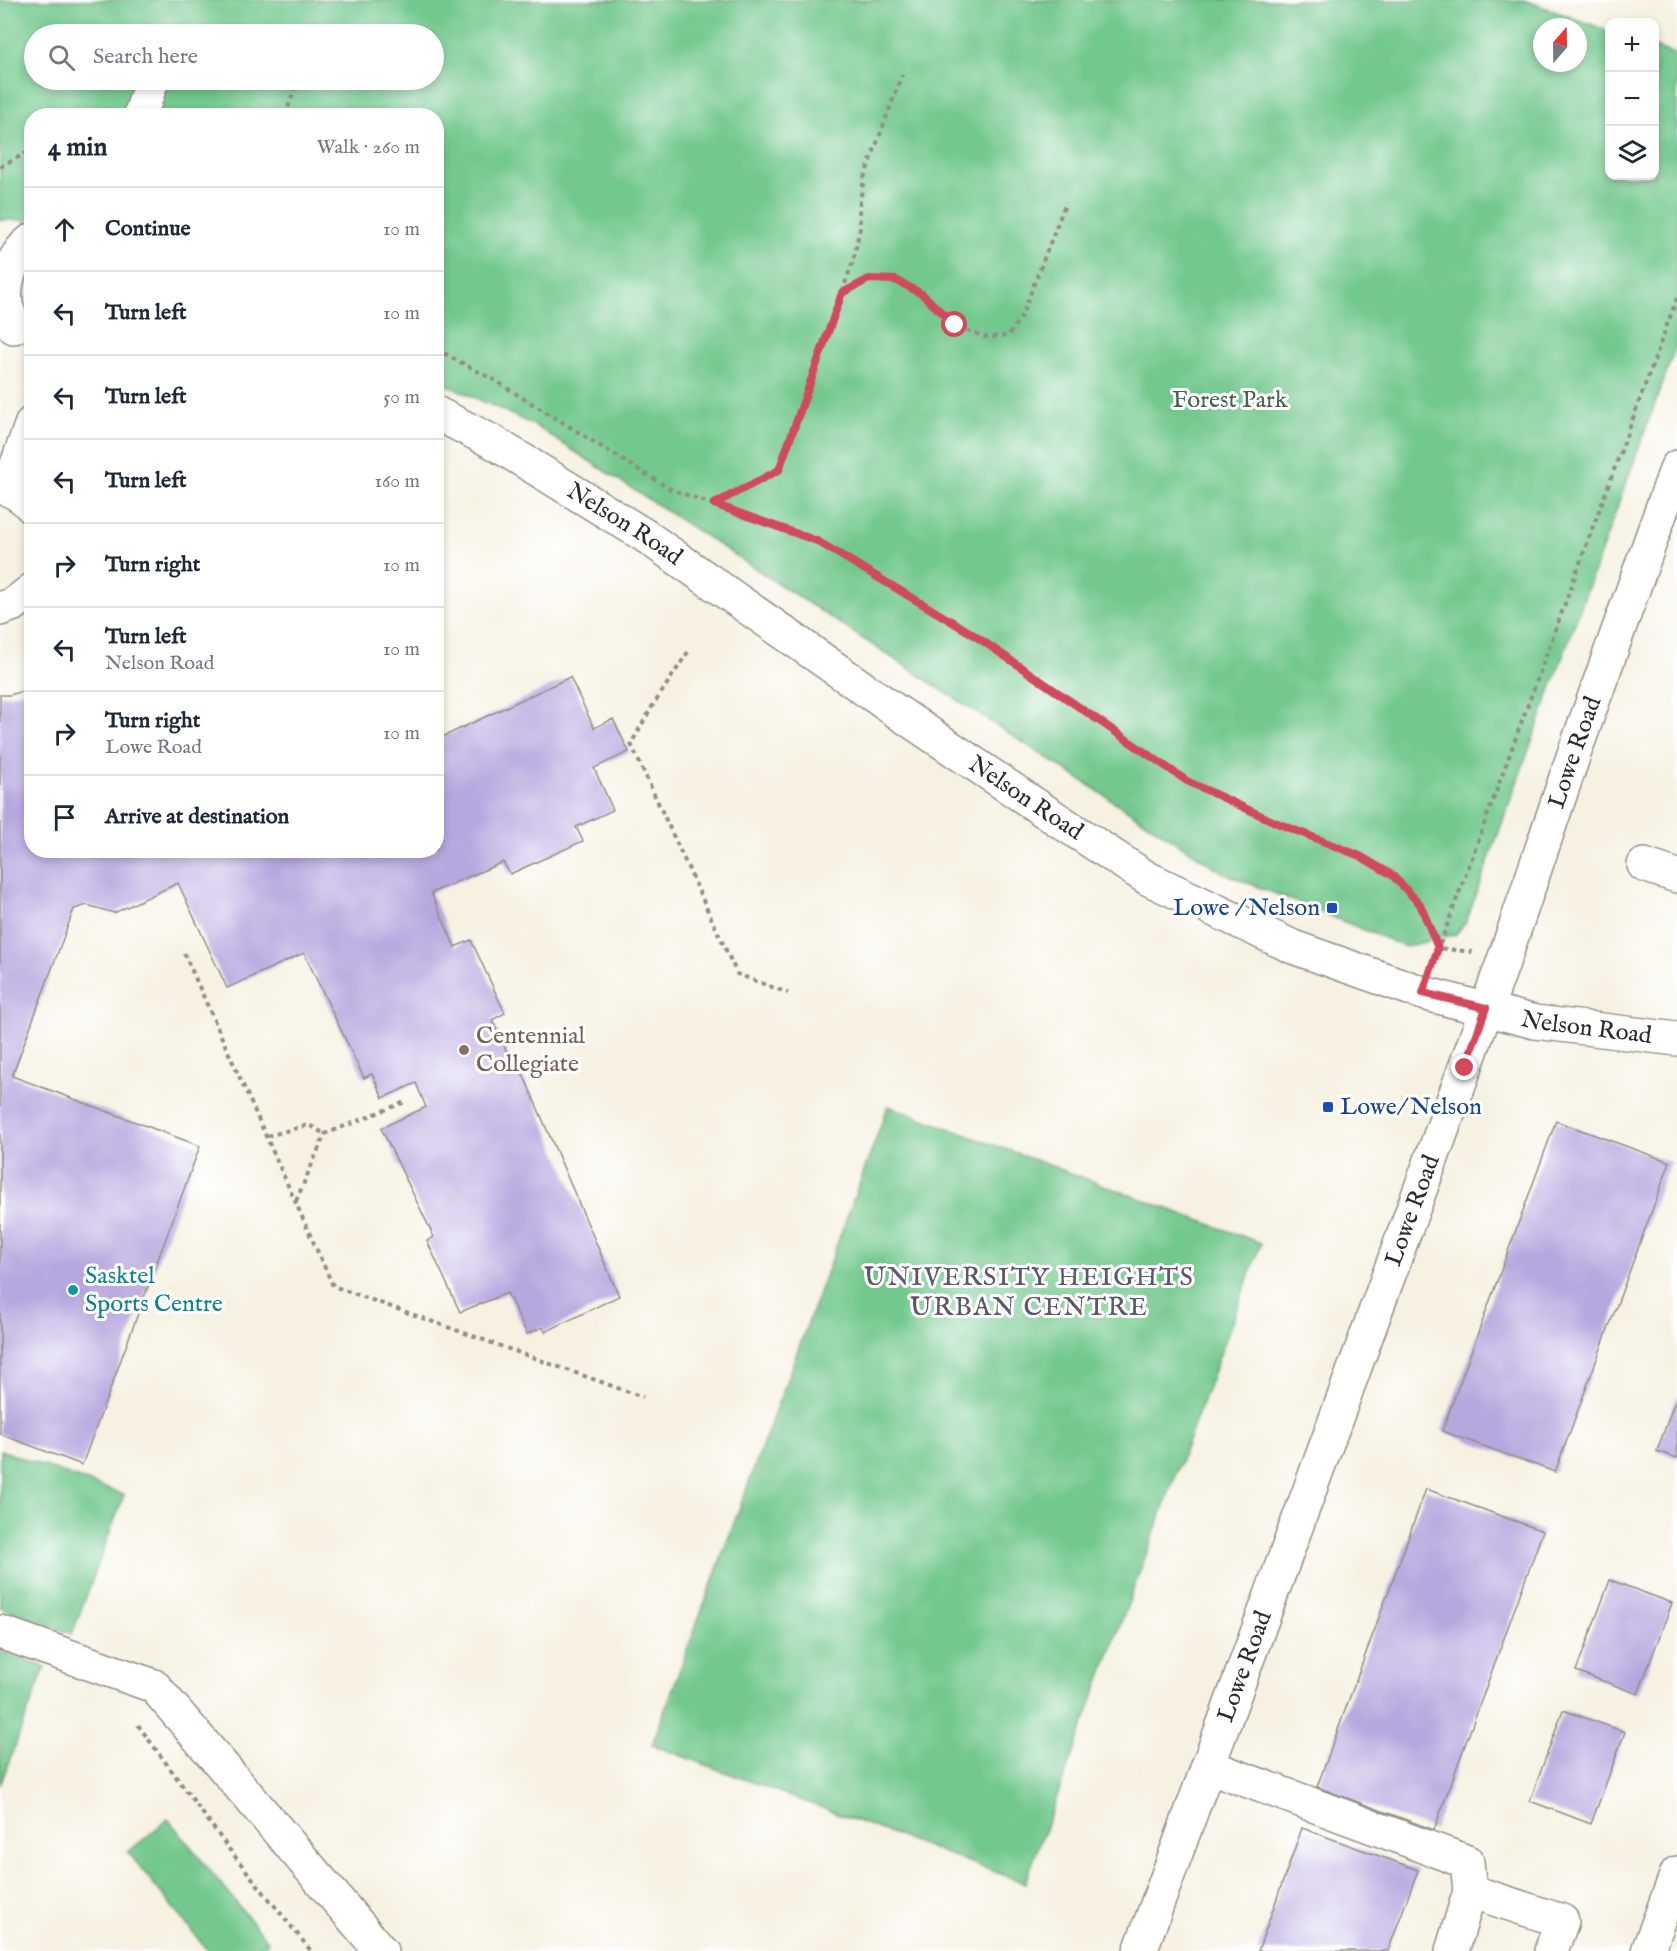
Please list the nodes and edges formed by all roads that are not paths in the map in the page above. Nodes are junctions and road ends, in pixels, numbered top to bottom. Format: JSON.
{"nodes":[{"id":1,"x":149,"y":90,"type":"edge"},
{"id":2,"x":143,"y":108,"type":"edge"},
{"id":3,"x":20,"y":242,"type":"edge"},
{"id":4,"x":15,"y":328,"type":"edge"},
{"id":5,"x":444,"y":417,"type":"edge"},
{"id":6,"x":24,"y":453,"type":"edge"},
{"id":7,"x":1677,"y":467,"type":"edge"},
{"id":8,"x":13,"y":494,"type":"edge"},
{"id":9,"x":24,"y":596,"type":"edge"},
{"id":10,"x":0,"y":609,"type":"edge"},
{"id":11,"x":1644,"y":865,"type":"dead end"},
{"id":12,"x":1677,"y":876,"type":"edge"},
{"id":13,"x":1486,"y":1008,"type":"junction"},
{"id":14,"x":1677,"y":1039,"type":"edge"},
{"id":15,"x":0,"y":1632,"type":"edge"},
{"id":16,"x":1208,"y":1766,"type":"junction"},
{"id":17,"x":1677,"y":1872,"type":"edge"},
{"id":18,"x":1470,"y":1891,"type":"junction"},
{"id":19,"x":381,"y":1951,"type":"edge"},
{"id":20,"x":1140,"y":1951,"type":"edge"},
{"id":21,"x":1452,"y":1951,"type":"edge"},
{"id":22,"x":1551,"y":1951,"type":"edge"},
{"id":23,"x":1648,"y":1951,"type":"edge"}],
"edges":[{"from":1,"to":2,"type":"street"},
{"from":3,"to":4,"type":"street"},
{"from":5,"to":13,"type":"street","name":"Nelson Road"},
{"from":6,"to":8,"type":"street"},
{"from":7,"to":13,"type":"street","name":"Lowe Road"},
{"from":9,"to":10,"type":"street"},
{"from":11,"to":12,"type":"street"},
{"from":13,"to":14,"type":"street","name":"Nelson Road"},
{"from":13,"to":16,"type":"street","name":"Lowe Road"},
{"from":15,"to":19,"type":"street"},
{"from":16,"to":18,"type":"street"},
{"from":16,"to":20,"type":"street","name":"Lowe Road"},
{"from":17,"to":23,"type":"street"},
{"from":18,"to":21,"type":"street"},
{"from":18,"to":22,"type":"street"}]}
